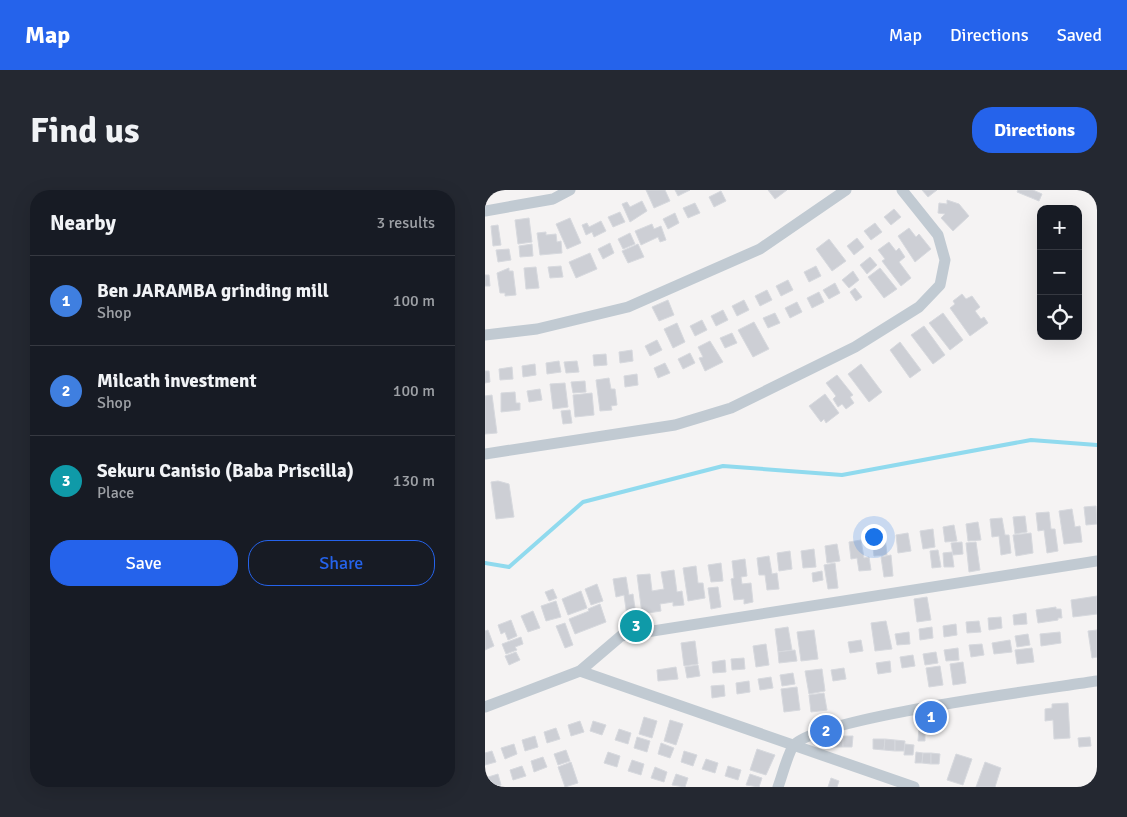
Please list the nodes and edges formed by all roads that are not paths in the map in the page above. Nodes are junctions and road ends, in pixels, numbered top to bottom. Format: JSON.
{"nodes":[{"id":1,"x":570,"y":190,"type":"edge"},
{"id":2,"x":846,"y":190,"type":"edge"},
{"id":3,"x":902,"y":190,"type":"edge"},
{"id":4,"x":485,"y":211,"type":"edge"},
{"id":5,"x":485,"y":335,"type":"edge"},
{"id":6,"x":485,"y":454,"type":"edge"},
{"id":7,"x":1097,"y":561,"type":"edge"},
{"id":8,"x":581,"y":671,"type":"junction"},
{"id":9,"x":1097,"y":681,"type":"edge"},
{"id":10,"x":485,"y":707,"type":"edge"},
{"id":11,"x":794,"y":745,"type":"junction"},
{"id":12,"x":778,"y":787,"type":"edge"},
{"id":13,"x":914,"y":787,"type":"edge"}],
"edges":[{"from":1,"to":4,"type":"street"},
{"from":2,"to":5,"type":"street"},
{"from":3,"to":6,"type":"street"},
{"from":7,"to":8,"type":"street"},
{"from":8,"to":10,"type":"street"},
{"from":8,"to":11,"type":"street"},
{"from":9,"to":11,"type":"street"},
{"from":11,"to":12,"type":"street"},
{"from":11,"to":13,"type":"street"}]}
